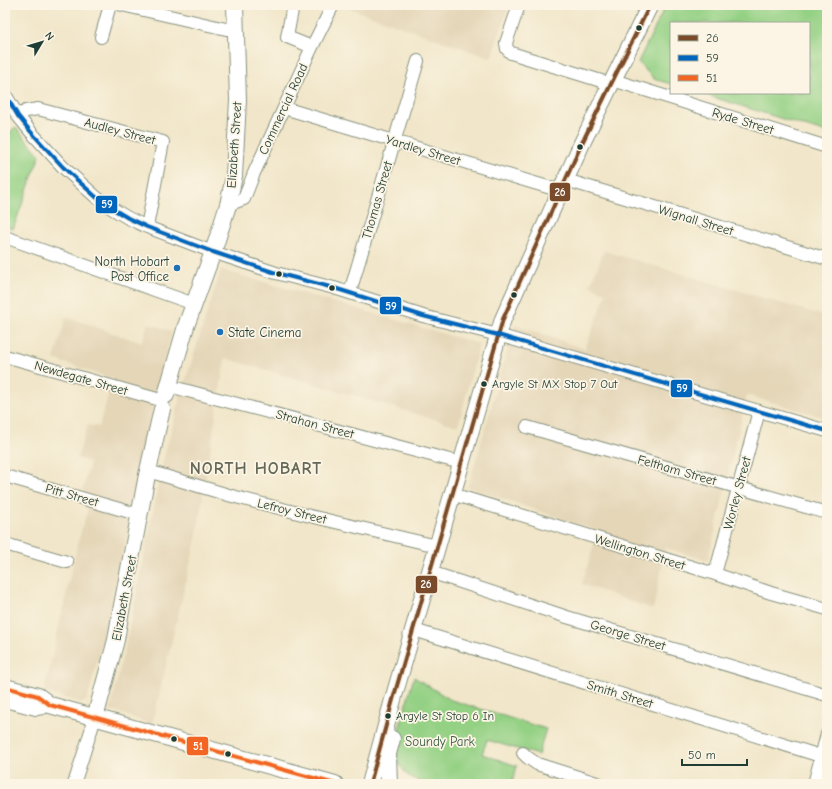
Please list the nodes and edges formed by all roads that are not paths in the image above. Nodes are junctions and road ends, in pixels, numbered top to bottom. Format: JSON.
{"nodes":[{"id":1,"x":110,"y":5,"type":"edge"},
{"id":2,"x":122,"y":5,"type":"edge"},
{"id":3,"x":235,"y":5,"type":"edge"},
{"id":4,"x":293,"y":5,"type":"edge"},
{"id":5,"x":332,"y":5,"type":"edge"},
{"id":6,"x":519,"y":5,"type":"edge"},
{"id":7,"x":650,"y":5,"type":"edge"},
{"id":8,"x":236,"y":29,"type":"junction"},
{"id":9,"x":101,"y":37,"type":"dead end"},
{"id":10,"x":312,"y":47,"type":"junction"},
{"id":11,"x":418,"y":61,"type":"dead end"},
{"id":12,"x":612,"y":82,"type":"junction"},
{"id":13,"x":5,"y":94,"type":"edge"},
{"id":14,"x":284,"y":108,"type":"junction"},
{"id":15,"x":18,"y":116,"type":"junction"},
{"id":16,"x":395,"y":141,"type":"junction"},
{"id":17,"x":827,"y":147,"type":"edge"},
{"id":18,"x":564,"y":186,"type":"junction"},
{"id":19,"x":228,"y":205,"type":"junction"},
{"id":20,"x":147,"y":227,"type":"junction"},
{"id":21,"x":5,"y":237,"type":"edge"},
{"id":22,"x":213,"y":252,"type":"junction"},
{"id":23,"x":827,"y":259,"type":"edge"},
{"id":24,"x":350,"y":292,"type":"junction"},
{"id":25,"x":194,"y":304,"type":"junction"},
{"id":26,"x":498,"y":335,"type":"junction"},
{"id":27,"x":5,"y":356,"type":"edge"},
{"id":28,"x":164,"y":397,"type":"junction"},
{"id":29,"x":759,"y":411,"type":"junction"},
{"id":30,"x":526,"y":427,"type":"dead end"},
{"id":31,"x":827,"y":431,"type":"edge"},
{"id":32,"x":461,"y":463,"type":"junction"},
{"id":33,"x":148,"y":471,"type":"junction"},
{"id":34,"x":5,"y":476,"type":"edge"},
{"id":35,"x":738,"y":487,"type":"junction"},
{"id":36,"x":452,"y":494,"type":"junction"},
{"id":37,"x":827,"y":513,"type":"edge"},
{"id":38,"x":140,"y":515,"type":"junction"},
{"id":39,"x":5,"y":544,"type":"edge"},
{"id":40,"x":438,"y":546,"type":"junction"},
{"id":41,"x":67,"y":562,"type":"dead end"},
{"id":42,"x":430,"y":572,"type":"junction"},
{"id":43,"x":715,"y":574,"type":"junction"},
{"id":44,"x":827,"y":609,"type":"edge"},
{"id":45,"x":414,"y":630,"type":"junction"},
{"id":46,"x":5,"y":687,"type":"edge"},
{"id":47,"x":827,"y":695,"type":"edge"},
{"id":48,"x":394,"y":696,"type":"junction"},
{"id":49,"x":5,"y":699,"type":"edge"},
{"id":50,"x":50,"y":705,"type":"junction"},
{"id":51,"x":95,"y":718,"type":"junction"},
{"id":52,"x":827,"y":734,"type":"edge"},
{"id":53,"x":523,"y":753,"type":"dead end"},
{"id":54,"x":824,"y":757,"type":"edge"},
{"id":55,"x":74,"y":784,"type":"edge"},
{"id":56,"x":335,"y":784,"type":"edge"},
{"id":57,"x":370,"y":784,"type":"edge"},
{"id":58,"x":389,"y":784,"type":"edge"},
{"id":59,"x":600,"y":784,"type":"edge"},
{"id":60,"x":814,"y":784,"type":"edge"}],
"edges":[{"from":1,"to":9,"type":"street"},
{"from":2,"to":8,"type":"street"},
{"from":3,"to":8,"type":"main road","name":"Elizabeth Street"},
{"from":4,"to":10,"type":"street"},
{"from":5,"to":10,"type":"street","name":"Commercial Road"},
{"from":6,"to":12,"type":"street","name":"Ryde Street"},
{"from":7,"to":12,"type":"main road"},
{"from":8,"to":19,"type":"main road","name":"Elizabeth Street"},
{"from":10,"to":14,"type":"street","name":"Commercial Road"},
{"from":11,"to":16,"type":"street","name":"Thomas Street"},
{"from":12,"to":17,"type":"street","name":"Ryde Street"},
{"from":12,"to":18,"type":"main road"},
{"from":13,"to":15,"type":"street"},
{"from":14,"to":16,"type":"street","name":"Yardley Street"},
{"from":14,"to":19,"type":"street","name":"Commercial Road"},
{"from":15,"to":20,"type":"street"},
{"from":15,"to":20,"type":"street","name":"Audley Street"},
{"from":16,"to":18,"type":"street","name":"Yardley Street"},
{"from":16,"to":24,"type":"street","name":"Thomas Street"},
{"from":18,"to":23,"type":"street","name":"Wignall Street"},
{"from":18,"to":26,"type":"main road"},
{"from":19,"to":22,"type":"main road","name":"Elizabeth Street"},
{"from":20,"to":22,"type":"street"},
{"from":21,"to":25,"type":"street"},
{"from":22,"to":24,"type":"street"},
{"from":22,"to":25,"type":"main road","name":"Elizabeth Street"},
{"from":24,"to":26,"type":"street"},
{"from":25,"to":28,"type":"main road","name":"Elizabeth Street"},
{"from":26,"to":29,"type":"street"},
{"from":26,"to":32,"type":"main road"},
{"from":27,"to":28,"type":"street","name":"Newdegate Street"},
{"from":28,"to":32,"type":"street","name":"Strahan Street"},
{"from":28,"to":33,"type":"main road","name":"Elizabeth Street"},
{"from":29,"to":31,"type":"street"},
{"from":29,"to":35,"type":"street","name":"Worley Street"},
{"from":30,"to":35,"type":"street","name":"Feltham Street"},
{"from":32,"to":36,"type":"main road"},
{"from":33,"to":38,"type":"main road","name":"Elizabeth Street"},
{"from":33,"to":40,"type":"street","name":"Lefroy Street"},
{"from":34,"to":38,"type":"street","name":"Pitt Street"},
{"from":35,"to":37,"type":"street","name":"Feltham Street"},
{"from":35,"to":43,"type":"street","name":"Worley Street"},
{"from":36,"to":40,"type":"main road"},
{"from":36,"to":43,"type":"street","name":"Wellington Street"},
{"from":38,"to":51,"type":"main road","name":"Elizabeth Street"},
{"from":39,"to":41,"type":"street"},
{"from":40,"to":42,"type":"main road"},
{"from":42,"to":45,"type":"main road"},
{"from":42,"to":47,"type":"street","name":"George Street"},
{"from":43,"to":44,"type":"street","name":"Wellington Street"},
{"from":45,"to":48,"type":"main road"},
{"from":45,"to":54,"type":"street","name":"Smith Street"},
{"from":46,"to":50,"type":"main road"},
{"from":48,"to":57,"type":"main road"},
{"from":48,"to":58,"type":"main road"},
{"from":49,"to":50,"type":"main road"},
{"from":50,"to":51,"type":"main road"},
{"from":51,"to":55,"type":"street","name":"Elizabeth Street"},
{"from":51,"to":56,"type":"main road"},
{"from":52,"to":54,"type":"street"},
{"from":53,"to":59,"type":"street"},
{"from":54,"to":60,"type":"street"}]}
